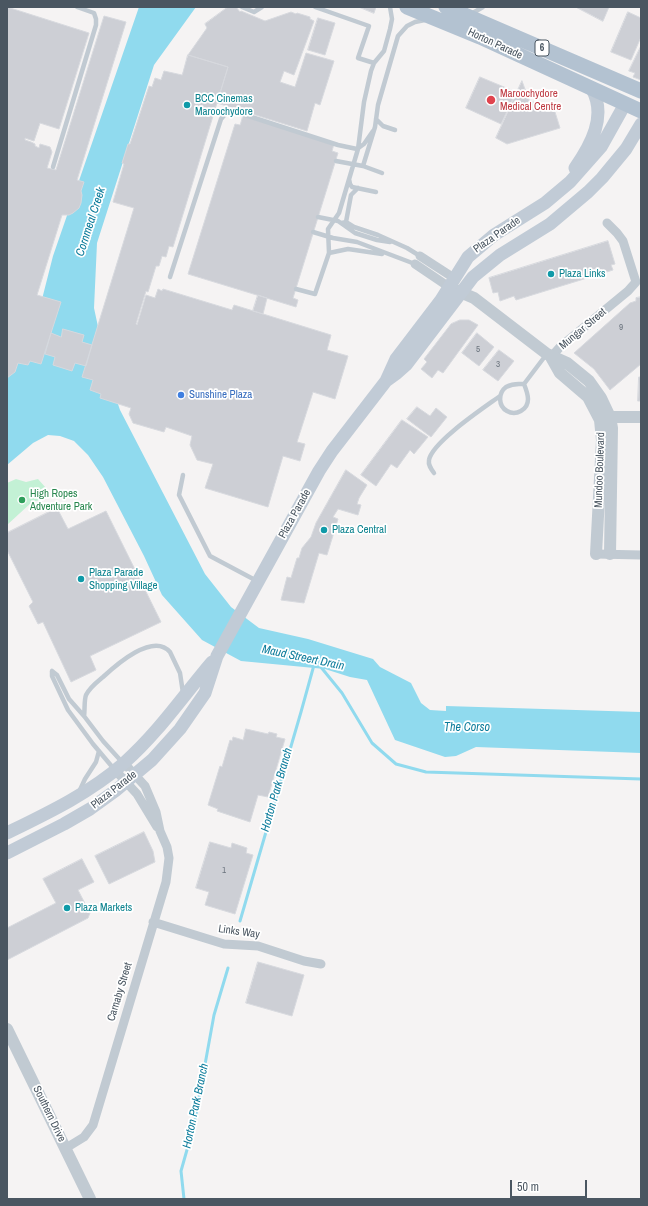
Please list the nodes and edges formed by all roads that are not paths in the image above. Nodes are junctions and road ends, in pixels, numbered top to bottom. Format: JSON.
{"nodes":[{"id":1,"x":77,"y":7,"type":"edge"},
{"id":2,"x":242,"y":7,"type":"edge"},
{"id":3,"x":262,"y":7,"type":"edge"},
{"id":4,"x":315,"y":7,"type":"edge"},
{"id":5,"x":390,"y":7,"type":"edge"},
{"id":6,"x":407,"y":7,"type":"edge"},
{"id":7,"x":483,"y":7,"type":"edge"},
{"id":8,"x":442,"y":12,"type":"edge"},
{"id":9,"x":467,"y":16,"type":"junction"},
{"id":10,"x":374,"y":63,"type":"junction"},
{"id":11,"x":592,"y":89,"type":"junction"},
{"id":12,"x":638,"y":90,"type":"edge"},
{"id":13,"x":625,"y":104,"type":"junction"},
{"id":14,"x":641,"y":106,"type":"edge"},
{"id":15,"x":641,"y":111,"type":"edge"},
{"id":16,"x":376,"y":119,"type":"junction"},
{"id":17,"x":641,"y":124,"type":"edge"},
{"id":18,"x":395,"y":130,"type":"dead end"},
{"id":19,"x":373,"y":131,"type":"junction"},
{"id":20,"x":641,"y":140,"type":"edge"},
{"id":21,"x":358,"y":149,"type":"junction"},
{"id":22,"x":626,"y":149,"type":"junction"},
{"id":23,"x":336,"y":161,"type":"dead end"},
{"id":24,"x":353,"y":165,"type":"junction"},
{"id":25,"x":363,"y":166,"type":"junction"},
{"id":26,"x":52,"y":167,"type":"dead end"},
{"id":27,"x":382,"y":173,"type":"dead end"},
{"id":28,"x":349,"y":178,"type":"junction"},
{"id":29,"x":358,"y":188,"type":"junction"},
{"id":30,"x":376,"y":192,"type":"dead end"},
{"id":31,"x":558,"y":193,"type":"junction"},
{"id":32,"x":318,"y":217,"type":"dead end"},
{"id":33,"x":335,"y":220,"type":"junction"},
{"id":34,"x":344,"y":223,"type":"junction"},
{"id":35,"x":607,"y":223,"type":"dead end"},
{"id":36,"x":313,"y":232,"type":"dead end"},
{"id":37,"x":328,"y":237,"type":"junction"},
{"id":38,"x":329,"y":253,"type":"junction"},
{"id":39,"x":394,"y":256,"type":"junction"},
{"id":40,"x":417,"y":260,"type":"junction"},
{"id":41,"x":170,"y":277,"type":"dead end"},
{"id":42,"x":452,"y":283,"type":"junction"},
{"id":43,"x":639,"y":283,"type":"edge"},
{"id":44,"x":296,"y":289,"type":"dead end"},
{"id":45,"x":466,"y":292,"type":"junction"},
{"id":46,"x":549,"y":356,"type":"junction"},
{"id":47,"x":386,"y":381,"type":"junction"},
{"id":48,"x":524,"y":384,"type":"junction"},
{"id":49,"x":500,"y":396,"type":"junction"},
{"id":50,"x":641,"y":417,"type":"edge"},
{"id":51,"x":605,"y":418,"type":"junction"},
{"id":52,"x":434,"y":473,"type":"dead end"},
{"id":53,"x":183,"y":475,"type":"dead end"},
{"id":54,"x":596,"y":554,"type":"joint"},
{"id":55,"x":610,"y":554,"type":"junction"},
{"id":56,"x":641,"y":555,"type":"edge"},
{"id":57,"x":258,"y":582,"type":"junction"},
{"id":58,"x":217,"y":656,"type":"junction"},
{"id":59,"x":184,"y":696,"type":"junction"},
{"id":60,"x":84,"y":716,"type":"junction"},
{"id":61,"x":99,"y":751,"type":"junction"},
{"id":62,"x":119,"y":766,"type":"junction"},
{"id":63,"x":130,"y":779,"type":"junction"},
{"id":64,"x":77,"y":797,"type":"junction"},
{"id":65,"x":7,"y":833,"type":"edge"},
{"id":66,"x":7,"y":853,"type":"edge"},
{"id":67,"x":153,"y":922,"type":"junction"},
{"id":68,"x":321,"y":964,"type":"dead end"},
{"id":69,"x":7,"y":1029,"type":"edge"},
{"id":70,"x":66,"y":1148,"type":"junction"},
{"id":71,"x":90,"y":1199,"type":"edge"}],
"edges":[{"from":1,"to":26,"type":"lane"},
{"from":2,"to":3,"type":"lane"},
{"from":4,"to":10,"type":"lane"},
{"from":5,"to":10,"type":"lane"},
{"from":6,"to":8,"type":"main road","name":"Horton Parade","number":"6"},
{"from":7,"to":9,"type":"lane"},
{"from":8,"to":9,"type":"main road","name":"Horton Parade","number":"6"},
{"from":8,"to":11,"type":"main road","name":"Horton Parade","number":"6"},
{"from":8,"to":16,"type":"lane"},
{"from":9,"to":12,"type":"main road","name":"Horton Parade","number":"6"},
{"from":10,"to":21,"type":"lane"},
{"from":11,"to":13,"type":"main road","name":"Horton Parade","number":"6"},
{"from":11,"to":31,"type":"main road"},
{"from":12,"to":13,"type":"main road"},
{"from":12,"to":14,"type":"main road"},
{"from":13,"to":15,"type":"main road","number":"6"},
{"from":13,"to":31,"type":"main road","name":"Plaza Parade"},
{"from":16,"to":18,"type":"lane"},
{"from":16,"to":19,"type":"lane"},
{"from":17,"to":22,"type":"main road","name":"Plaza Parade"},
{"from":19,"to":21,"type":"lane"},
{"from":19,"to":25,"type":"lane"},
{"from":20,"to":22,"type":"main road"},
{"from":21,"to":24,"type":"lane"},
{"from":21,"to":41,"type":"lane"},
{"from":22,"to":45,"type":"main road","name":"Plaza Parade"},
{"from":23,"to":24,"type":"lane"},
{"from":24,"to":25,"type":"lane"},
{"from":24,"to":28,"type":"lane"},
{"from":25,"to":27,"type":"lane"},
{"from":28,"to":29,"type":"lane"},
{"from":28,"to":33,"type":"lane"},
{"from":29,"to":30,"type":"lane"},
{"from":29,"to":34,"type":"lane"},
{"from":31,"to":42,"type":"main road","name":"Plaza Parade"},
{"from":32,"to":33,"type":"lane"},
{"from":33,"to":34,"type":"lane"},
{"from":33,"to":37,"type":"lane"},
{"from":34,"to":40,"type":"lane"},
{"from":35,"to":43,"type":"street"},
{"from":36,"to":37,"type":"lane"},
{"from":37,"to":38,"type":"lane"},
{"from":37,"to":39,"type":"lane"},
{"from":38,"to":39,"type":"lane"},
{"from":38,"to":44,"type":"lane"},
{"from":39,"to":40,"type":"lane"},
{"from":40,"to":42,"type":"street","name":"Mungar Street"},
{"from":42,"to":45,"type":"street","name":"Mungar Street"},
{"from":42,"to":47,"type":"main road","name":"Plaza Parade"},
{"from":43,"to":46,"type":"street","name":"Mungar Street"},
{"from":45,"to":46,"type":"street","name":"Mungar Street"},
{"from":45,"to":47,"type":"main road","name":"Plaza Parade"},
{"from":46,"to":48,"type":"lane"},
{"from":46,"to":51,"type":"street","name":"Mundoo Boulevard"},
{"from":47,"to":57,"type":"main road","name":"Plaza Parade"},
{"from":48,"to":49,"type":"lane"},
{"from":48,"to":49,"type":"lane"},
{"from":49,"to":52,"type":"lane"},
{"from":50,"to":51,"type":"street"},
{"from":51,"to":54,"type":"street","name":"Mundoo Boulevard"},
{"from":51,"to":55,"type":"street","name":"Mundoo Boulevard"},
{"from":53,"to":57,"type":"lane"},
{"from":54,"to":55,"type":"street"},
{"from":55,"to":56,"type":"street"},
{"from":57,"to":58,"type":"main road","name":"Plaza Parade"},
{"from":58,"to":59,"type":"main road","name":"Plaza Parade"},
{"from":58,"to":63,"type":"main road","name":"Plaza Parade"},
{"from":59,"to":60,"type":"lane"},
{"from":59,"to":62,"type":"main road","name":"Plaza Parade"},
{"from":60,"to":61,"type":"lane"},
{"from":60,"to":62,"type":"lane"},
{"from":61,"to":62,"type":"lane"},
{"from":61,"to":64,"type":"lane"},
{"from":62,"to":63,"type":"street","name":"Carnaby Street"},
{"from":62,"to":64,"type":"main road","name":"Plaza Parade"},
{"from":63,"to":66,"type":"main road","name":"Plaza Parade"},
{"from":63,"to":67,"type":"street","name":"Carnaby Street"},
{"from":64,"to":65,"type":"main road","name":"Plaza Parade"},
{"from":67,"to":68,"type":"street","name":"Links Way"},
{"from":67,"to":70,"type":"street","name":"Carnaby Street"},
{"from":69,"to":70,"type":"street","name":"Southern Drive"},
{"from":70,"to":71,"type":"street","name":"Southern Drive"}]}
